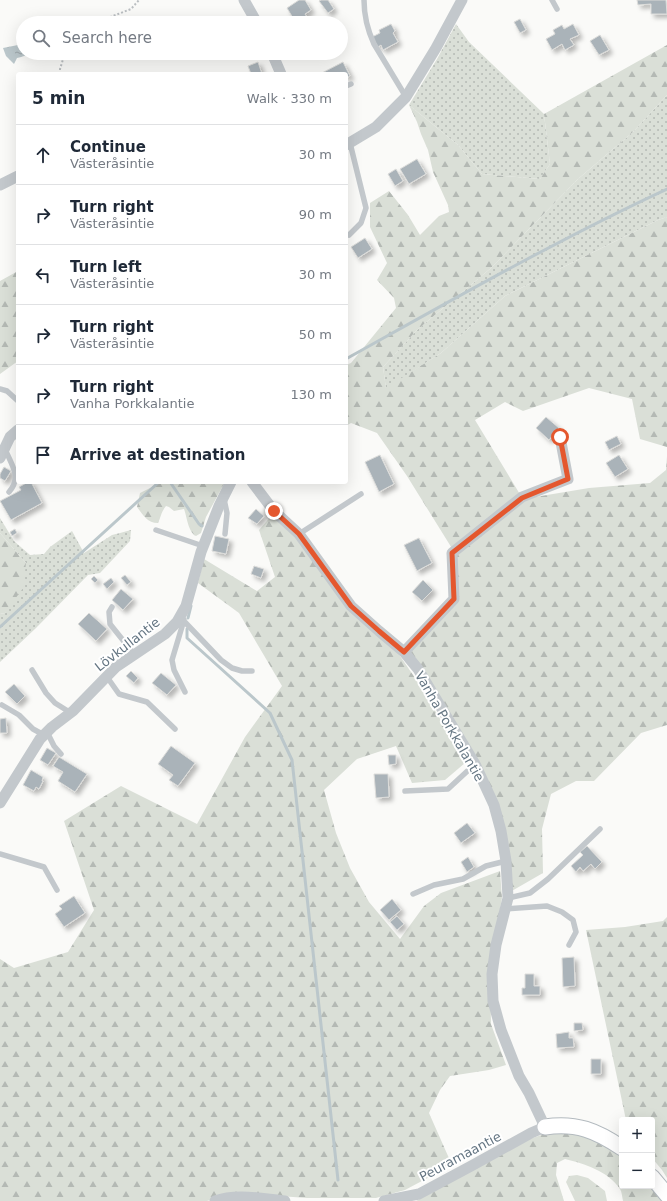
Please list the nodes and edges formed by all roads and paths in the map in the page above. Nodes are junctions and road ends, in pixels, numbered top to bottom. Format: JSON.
{"nodes":[{"id":1,"x":139,"y":0,"type":"edge"},
{"id":2,"x":244,"y":0,"type":"edge"},
{"id":3,"x":364,"y":0,"type":"edge"},
{"id":4,"x":462,"y":0,"type":"edge"},
{"id":5,"x":552,"y":0,"type":"edge"},
{"id":6,"x":557,"y":9,"type":"dead end"},
{"id":7,"x":114,"y":16,"type":"edge"},
{"id":8,"x":253,"y":16,"type":"edge"},
{"id":9,"x":63,"y":60,"type":"edge"},
{"id":10,"x":275,"y":60,"type":"edge"},
{"id":11,"x":60,"y":72,"type":"edge"},
{"id":12,"x":280,"y":72,"type":"edge"},
{"id":13,"x":406,"y":97,"type":"junction"},
{"id":14,"x":348,"y":144,"type":"edge"},
{"id":15,"x":16,"y":177,"type":"edge"},
{"id":16,"x":0,"y":185,"type":"edge"},
{"id":17,"x":349,"y":235,"type":"dead end"},
{"id":18,"x":0,"y":389,"type":"edge"},
{"id":19,"x":16,"y":400,"type":"edge"},
{"id":20,"x":16,"y":432,"type":"edge"},
{"id":21,"x":560,"y":437,"type":"dead end"},
{"id":22,"x":2,"y":454,"type":"edge"},
{"id":23,"x":231,"y":484,"type":"edge"},
{"id":24,"x":254,"y":484,"type":"edge"},
{"id":25,"x":9,"y":492,"type":"dead end"},
{"id":26,"x":361,"y":494,"type":"dead end"},
{"id":27,"x":224,"y":496,"type":"junction"},
{"id":28,"x":156,"y":530,"type":"dead end"},
{"id":29,"x":225,"y":534,"type":"dead end"},
{"id":30,"x":299,"y":534,"type":"junction"},
{"id":31,"x":203,"y":546,"type":"junction"},
{"id":32,"x":112,"y":607,"type":"dead end"},
{"id":33,"x":182,"y":619,"type":"junction"},
{"id":34,"x":404,"y":652,"type":"junction"},
{"id":35,"x":134,"y":654,"type":"junction"},
{"id":36,"x":32,"y":670,"type":"dead end"},
{"id":37,"x":252,"y":671,"type":"dead end"},
{"id":38,"x":107,"y":677,"type":"junction"},
{"id":39,"x":185,"y":692,"type":"dead end"},
{"id":40,"x":2,"y":705,"type":"dead end"},
{"id":41,"x":71,"y":713,"type":"junction"},
{"id":42,"x":175,"y":729,"type":"dead end"},
{"id":43,"x":45,"y":734,"type":"junction"},
{"id":44,"x":61,"y":754,"type":"dead end"},
{"id":45,"x":475,"y":764,"type":"junction"},
{"id":46,"x":405,"y":791,"type":"dead end"},
{"id":47,"x":0,"y":803,"type":"edge"},
{"id":48,"x":600,"y":829,"type":"dead end"},
{"id":49,"x":0,"y":854,"type":"edge"},
{"id":50,"x":506,"y":861,"type":"junction"},
{"id":51,"x":57,"y":890,"type":"dead end"},
{"id":52,"x":413,"y":894,"type":"dead end"},
{"id":53,"x":507,"y":904,"type":"junction"},
{"id":54,"x":569,"y":945,"type":"dead end"},
{"id":55,"x":546,"y":1127,"type":"junction"},
{"id":56,"x":619,"y":1146,"type":"edge"},
{"id":57,"x":655,"y":1181,"type":"edge"},
{"id":58,"x":667,"y":1195,"type":"edge"},
{"id":59,"x":395,"y":1200,"type":"edge"},
{"id":60,"x":215,"y":1201,"type":"edge"},
{"id":61,"x":285,"y":1201,"type":"edge"},
{"id":62,"x":384,"y":1201,"type":"edge"}],
"edges":[{"from":1,"to":7,"type":"path"},
{"from":2,"to":8,"type":"street"},
{"from":3,"to":13,"type":"lane"},
{"from":4,"to":13,"type":"street"},
{"from":5,"to":6,"type":"lane"},
{"from":9,"to":11,"type":"path"},
{"from":10,"to":12,"type":"street"},
{"from":13,"to":14,"type":"street"},
{"from":14,"to":17,"type":"lane"},
{"from":15,"to":16,"type":"street"},
{"from":18,"to":19,"type":"lane"},
{"from":20,"to":22,"type":"street"},
{"from":21,"to":34,"type":"street"},
{"from":22,"to":25,"type":"lane"},
{"from":23,"to":27,"type":"street","name":"Lövkullantie"},
{"from":24,"to":30,"type":"street","name":"Vanha Porkkalantie"},
{"from":26,"to":30,"type":"lane"},
{"from":27,"to":29,"type":"lane"},
{"from":27,"to":31,"type":"street","name":"Lövkullantie"},
{"from":28,"to":31,"type":"lane"},
{"from":30,"to":34,"type":"street","name":"Vanha Porkkalantie"},
{"from":31,"to":33,"type":"street","name":"Lövkullantie"},
{"from":32,"to":35,"type":"lane"},
{"from":33,"to":35,"type":"street","name":"Lövkullantie"},
{"from":33,"to":37,"type":"lane"},
{"from":33,"to":39,"type":"lane"},
{"from":34,"to":45,"type":"street","name":"Vanha Porkkalantie"},
{"from":35,"to":38,"type":"street","name":"Lövkullantie"},
{"from":36,"to":41,"type":"lane"},
{"from":38,"to":41,"type":"street","name":"Lövkullantie"},
{"from":38,"to":42,"type":"lane"},
{"from":40,"to":43,"type":"lane"},
{"from":41,"to":43,"type":"street","name":"Lövkullantie"},
{"from":43,"to":44,"type":"lane"},
{"from":43,"to":47,"type":"street","name":"Lövkullantie"},
{"from":45,"to":46,"type":"lane"},
{"from":45,"to":50,"type":"street","name":"Vanha Porkkalantie"},
{"from":48,"to":53,"type":"lane"},
{"from":49,"to":51,"type":"lane"},
{"from":50,"to":52,"type":"lane"},
{"from":50,"to":53,"type":"street","name":"Vanha Porkkalantie"},
{"from":53,"to":54,"type":"lane"},
{"from":53,"to":55,"type":"street","name":"Vanha Porkkalantie"},
{"from":55,"to":56,"type":"street"},
{"from":55,"to":59,"type":"street","name":"Peuramaantie"},
{"from":57,"to":58,"type":"street"},
{"from":59,"to":62,"type":"street","name":"Peuramaantie"},
{"from":60,"to":61,"type":"street"}]}
